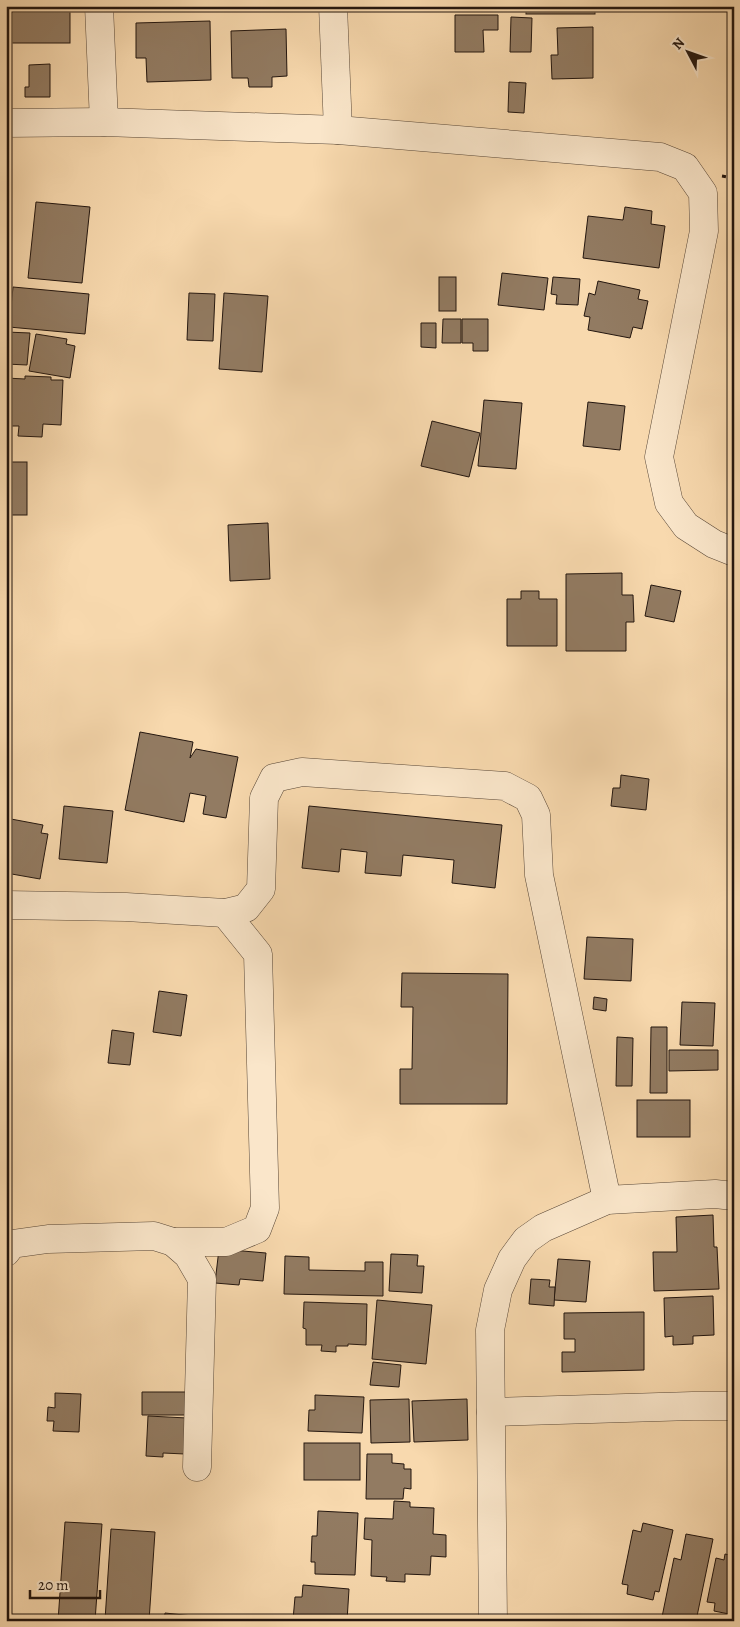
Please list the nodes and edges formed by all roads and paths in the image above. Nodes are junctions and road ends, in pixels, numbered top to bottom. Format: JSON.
{"nodes":[{"id":1,"x":99,"y":6,"type":"edge"},
{"id":2,"x":333,"y":6,"type":"edge"},
{"id":3,"x":104,"y":122,"type":"junction"},
{"id":4,"x":6,"y":124,"type":"edge"},
{"id":5,"x":338,"y":130,"type":"junction"},
{"id":6,"x":734,"y":552,"type":"edge"},
{"id":7,"x":6,"y":905,"type":"edge"},
{"id":8,"x":224,"y":913,"type":"junction"},
{"id":9,"x":734,"y":1196,"type":"edge"},
{"id":10,"x":606,"y":1200,"type":"junction"},
{"id":11,"x":172,"y":1242,"type":"junction"},
{"id":12,"x":6,"y":1252,"type":"edge"},
{"id":13,"x":734,"y":1406,"type":"edge"},
{"id":14,"x":491,"y":1412,"type":"junction"},
{"id":15,"x":197,"y":1467,"type":"dead end"},
{"id":16,"x":494,"y":1621,"type":"edge"}],
"edges":[{"from":1,"to":3,"type":"street"},
{"from":2,"to":5,"type":"street"},
{"from":3,"to":4,"type":"street"},
{"from":3,"to":5,"type":"street"},
{"from":5,"to":6,"type":"street"},
{"from":7,"to":8,"type":"street"},
{"from":8,"to":10,"type":"street"},
{"from":8,"to":11,"type":"street"},
{"from":9,"to":10,"type":"street"},
{"from":10,"to":14,"type":"street"},
{"from":11,"to":12,"type":"street"},
{"from":11,"to":15,"type":"street"},
{"from":13,"to":14,"type":"street"},
{"from":14,"to":16,"type":"street"}]}
